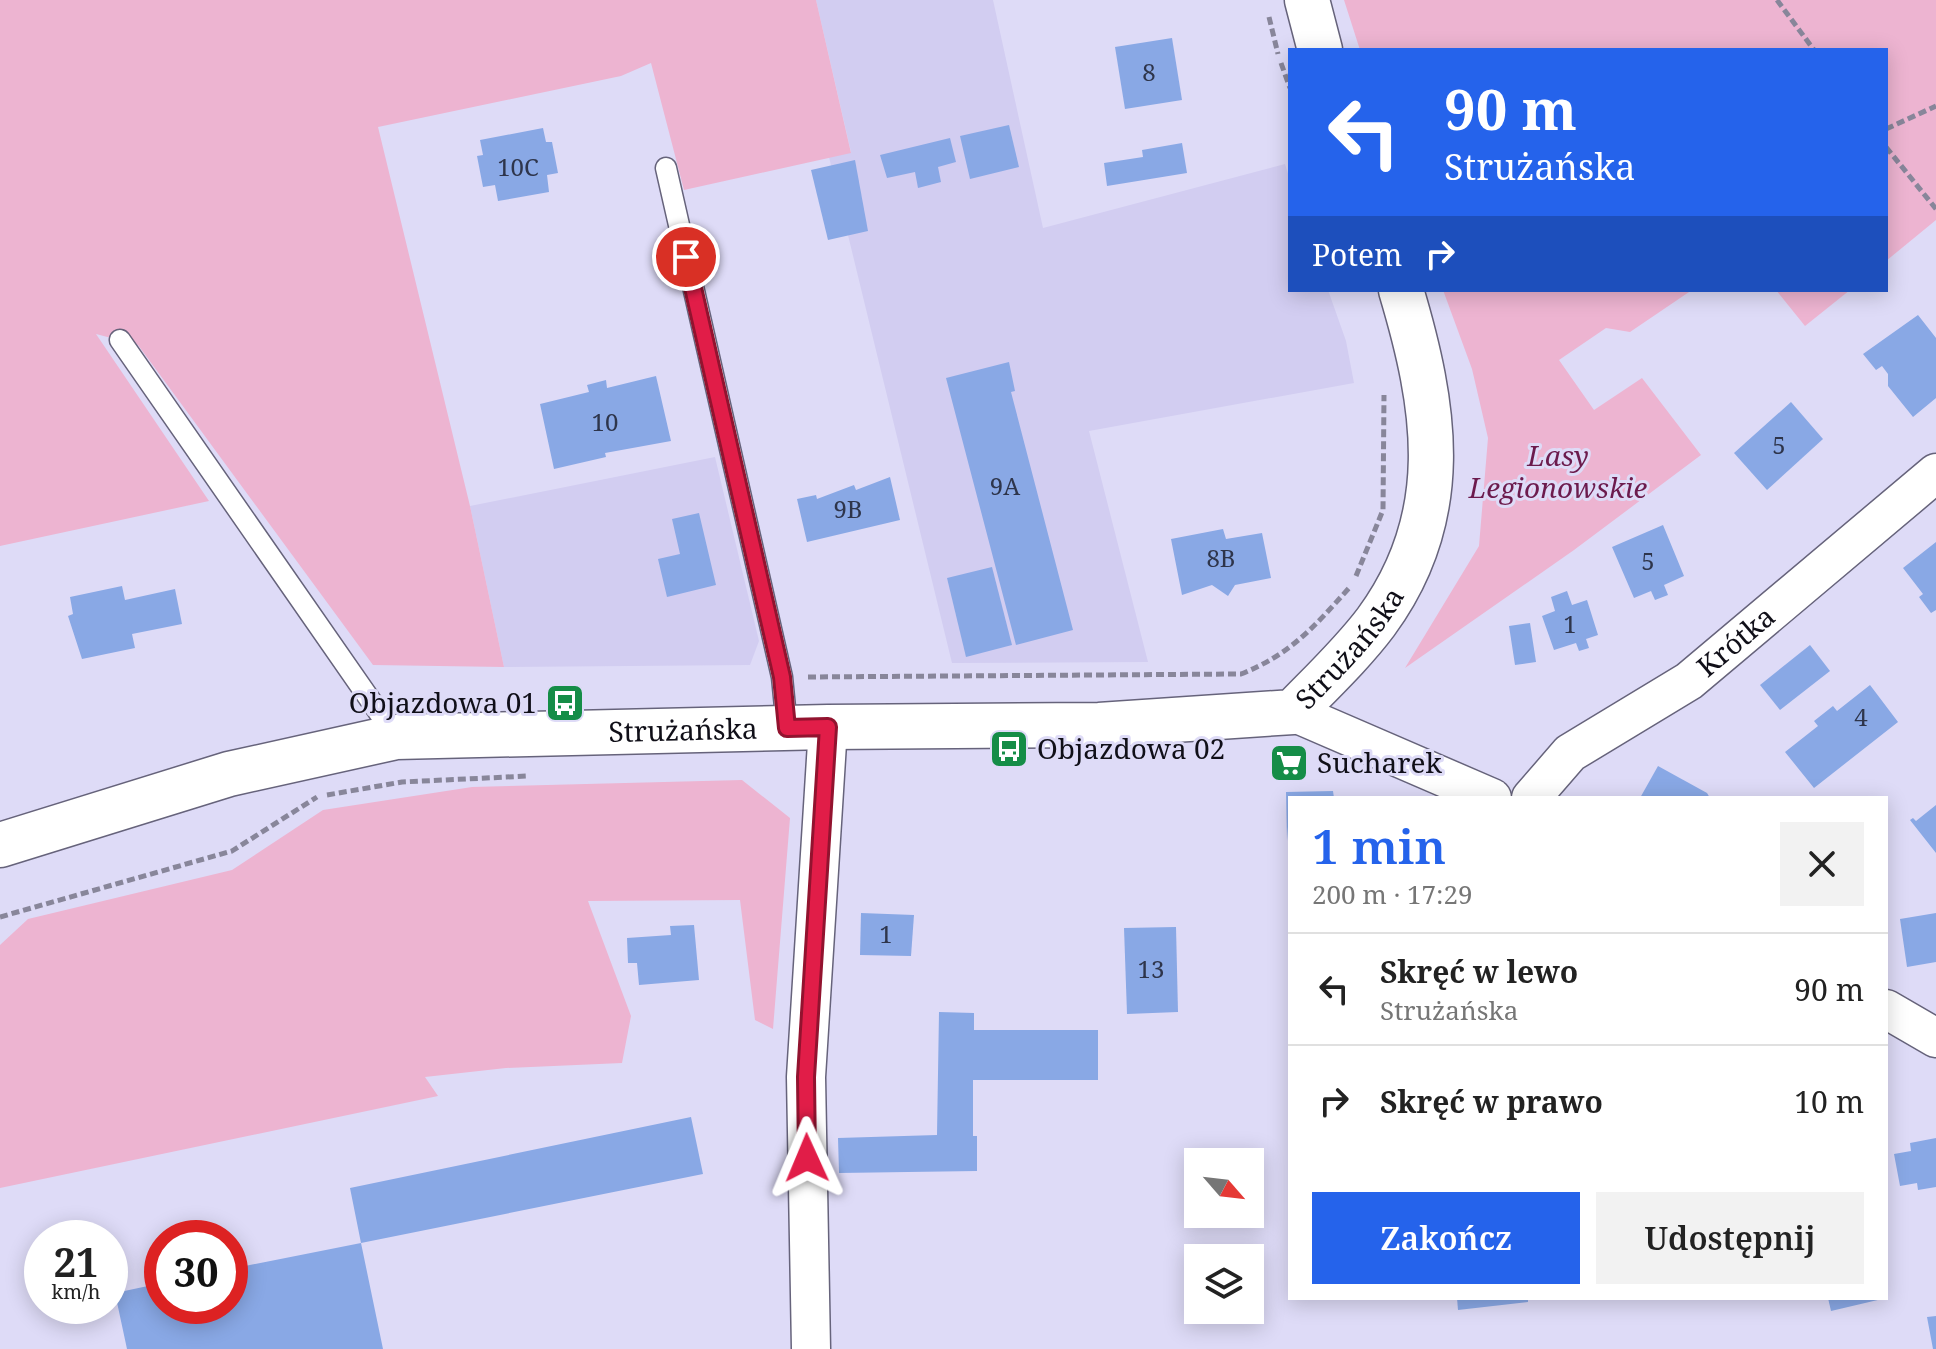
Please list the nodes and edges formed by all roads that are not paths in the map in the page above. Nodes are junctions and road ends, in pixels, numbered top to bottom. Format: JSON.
{"nodes":[{"id":1,"x":1307,"y":0,"type":"edge"},
{"id":2,"x":1319,"y":48,"type":"edge"},
{"id":3,"x":666,"y":168,"type":"dead end"},
{"id":4,"x":1402,"y":292,"type":"edge"},
{"id":5,"x":120,"y":340,"type":"dead end"},
{"id":6,"x":1936,"y":473,"type":"edge"},
{"id":7,"x":1293,"y":712,"type":"junction"},
{"id":8,"x":808,"y":727,"type":"junction"},
{"id":9,"x":396,"y":737,"type":"junction"},
{"id":10,"x":1487,"y":796,"type":"edge"},
{"id":11,"x":1533,"y":796,"type":"edge"},
{"id":12,"x":0,"y":845,"type":"edge"},
{"id":13,"x":1888,"y":1010,"type":"edge"},
{"id":14,"x":1936,"y":1038,"type":"edge"},
{"id":15,"x":811,"y":1349,"type":"edge"}],
"edges":[{"from":1,"to":2,"type":"main road"},
{"from":3,"to":8,"type":"lane"},
{"from":4,"to":7,"type":"main road","name":"Strużańska"},
{"from":5,"to":9,"type":"lane"},
{"from":6,"to":11,"type":"street","name":"Krótka"},
{"from":7,"to":8,"type":"main road","name":"Strużańska"},
{"from":7,"to":10,"type":"street"},
{"from":8,"to":9,"type":"main road","name":"Strużańska"},
{"from":8,"to":15,"type":"street"},
{"from":9,"to":12,"type":"main road","name":"Strużańska"},
{"from":13,"to":14,"type":"street"}]}
